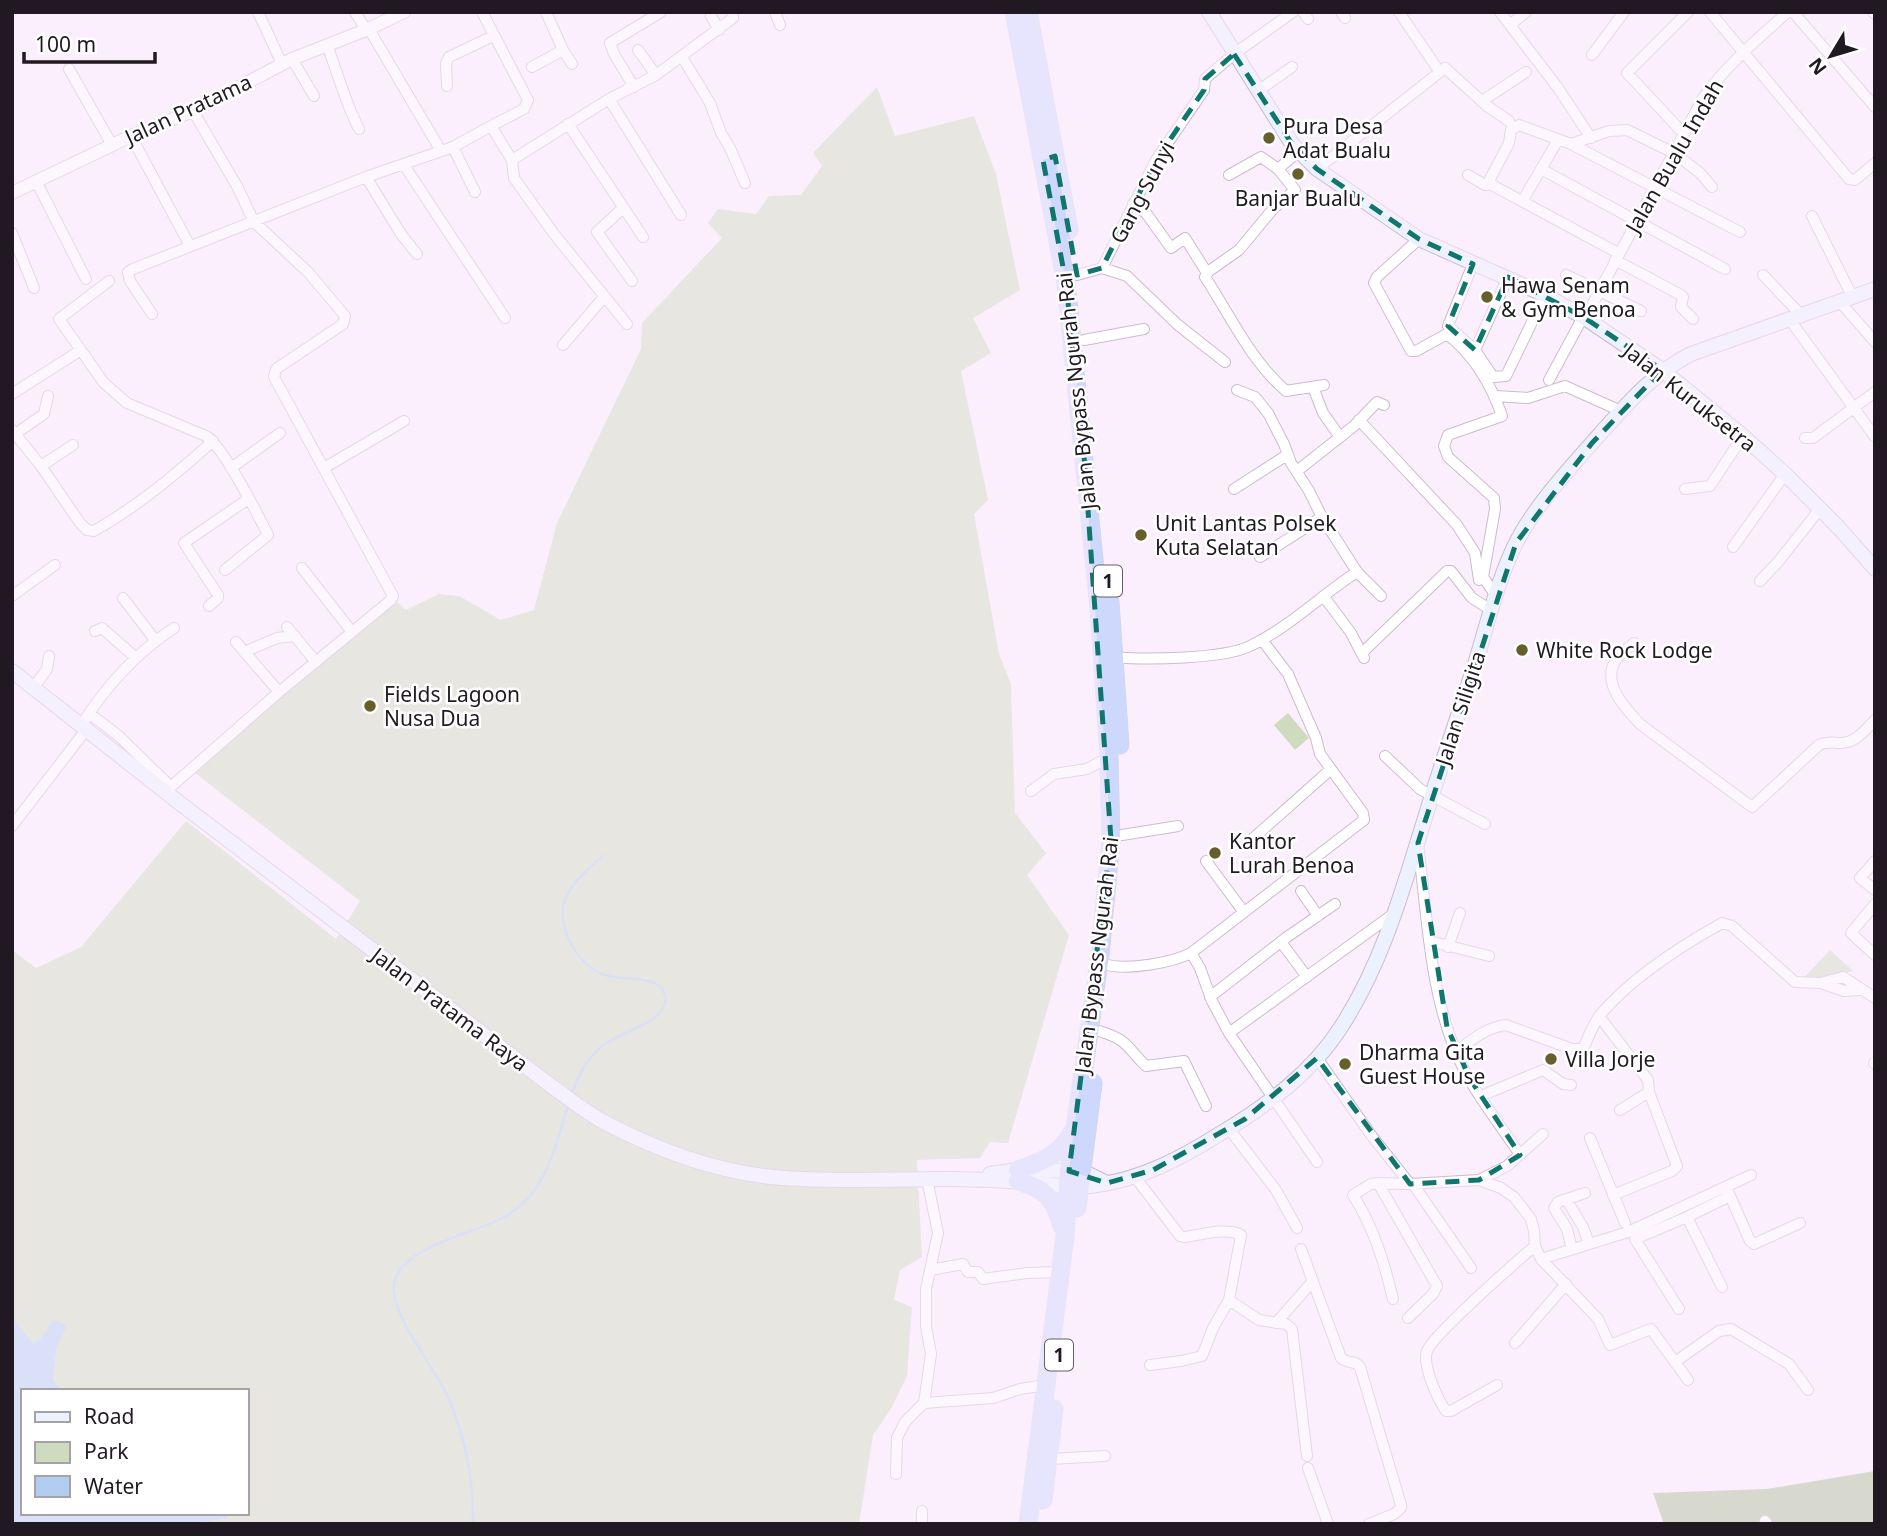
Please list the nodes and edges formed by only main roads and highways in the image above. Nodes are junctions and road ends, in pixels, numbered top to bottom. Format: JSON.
{"nodes":[{"id":1,"x":1014,"y":12,"type":"edge"},
{"id":2,"x":1028,"y":12,"type":"edge"},
{"id":3,"x":1209,"y":12,"type":"edge"},
{"id":4,"x":1049,"y":158,"type":"junction"},
{"id":5,"x":1875,"y":289,"type":"edge"},
{"id":6,"x":1662,"y":370,"type":"junction"},
{"id":7,"x":1875,"y":569,"type":"edge"},
{"id":8,"x":12,"y":671,"type":"edge"},
{"id":9,"x":1074,"y":1129,"type":"junction"},
{"id":10,"x":1018,"y":1176,"type":"junction"},
{"id":11,"x":1075,"y":1178,"type":"junction"},
{"id":12,"x":1065,"y":1236,"type":"junction"},
{"id":13,"x":1028,"y":1524,"type":"edge"},
{"id":14,"x":1039,"y":1524,"type":"edge"}],
"edges":[{"from":1,"to":4,"type":"highway","name":"Jalan Bypass Ngurah Rai","number":"1"},
{"from":2,"to":4,"type":"highway","name":"Jalan Bypass Ngurah Rai","number":"1"},
{"from":3,"to":6,"type":"main road","name":"Jalan Kuruksetra"},
{"from":4,"to":9,"type":"highway","name":"Jalan Bypass Ngurah Rai","number":"1"},
{"from":4,"to":11,"type":"highway","name":"Jalan Bypass Ngurah Rai","number":"1"},
{"from":5,"to":6,"type":"main road","name":"Jalan Siligita"},
{"from":6,"to":7,"type":"main road","name":"Jalan Kuruksetra"},
{"from":6,"to":11,"type":"main road","name":"Jalan Siligita"},
{"from":8,"to":10,"type":"main road","name":"Jalan Pratama Raya"},
{"from":9,"to":10,"type":"highway"},
{"from":9,"to":11,"type":"highway","name":"Jalan Bypass Ngurah Rai","number":"1"},
{"from":10,"to":11,"type":"main road","name":"Jalan Pratama Raya"},
{"from":10,"to":12,"type":"highway"},
{"from":11,"to":12,"type":"highway","name":"Jalan Bypass Ngurah Rai","number":"1"},
{"from":11,"to":14,"type":"highway","name":"Jalan Bypass Ngurah Rai","number":"1"},
{"from":12,"to":13,"type":"highway","name":"Jalan Bypass Ngurah Rai","number":"1"}]}
